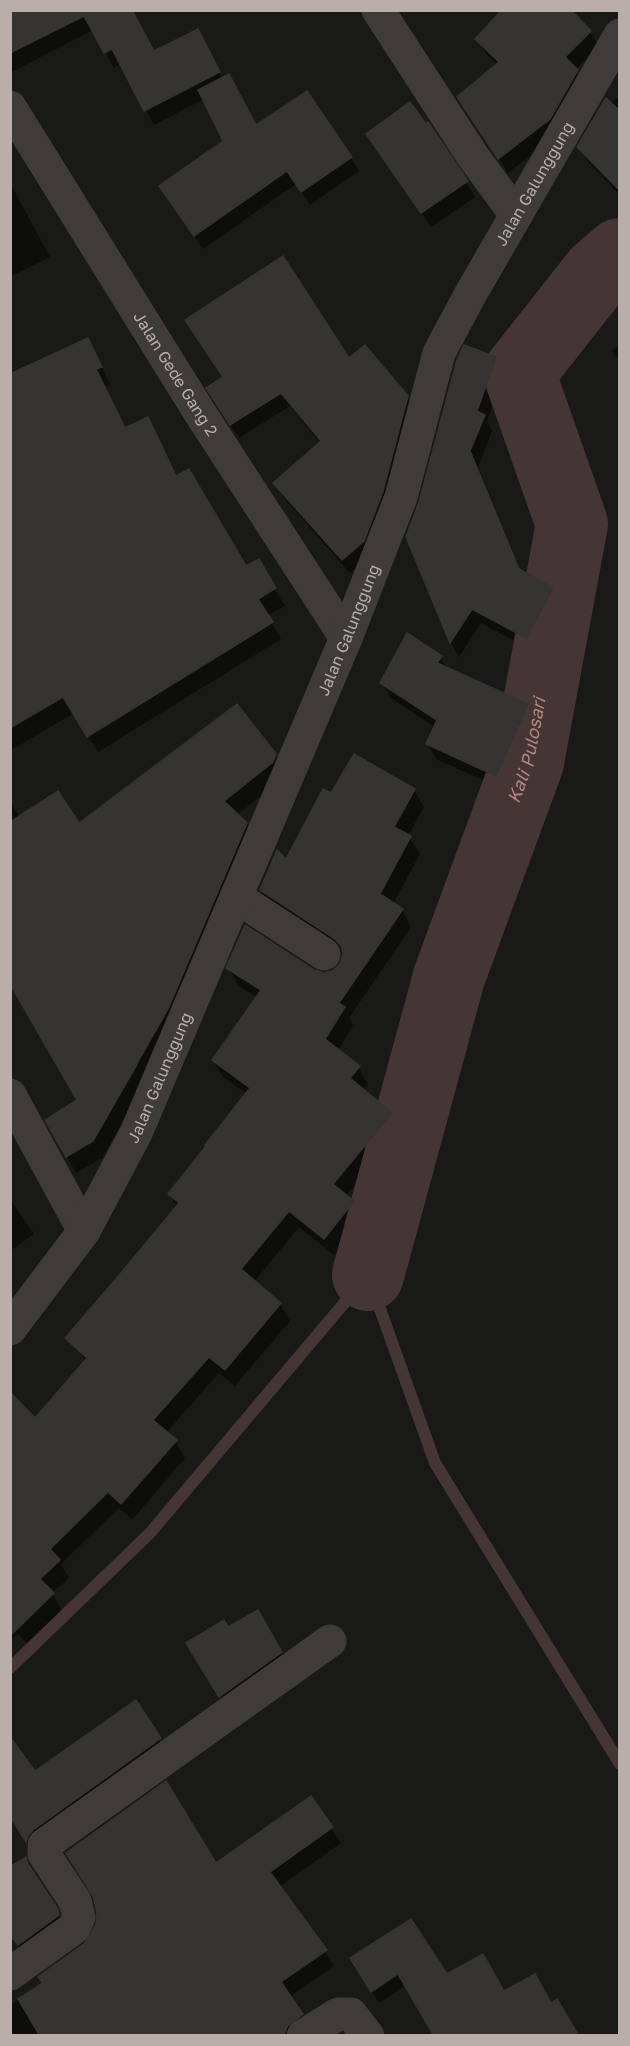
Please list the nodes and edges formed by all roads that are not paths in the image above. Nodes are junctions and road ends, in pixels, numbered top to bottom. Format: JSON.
{"nodes":[{"id":1,"x":378,"y":10,"type":"edge"},
{"id":2,"x":620,"y":35,"type":"edge"},
{"id":3,"x":10,"y":107,"type":"edge"},
{"id":4,"x":516,"y":215,"type":"junction"},
{"id":5,"x":346,"y":638,"type":"junction"},
{"id":6,"x":236,"y":897,"type":"junction"},
{"id":7,"x":324,"y":954,"type":"dead end"},
{"id":8,"x":10,"y":1095,"type":"edge"},
{"id":9,"x":84,"y":1231,"type":"junction"},
{"id":10,"x":10,"y":1329,"type":"edge"},
{"id":11,"x":330,"y":1641,"type":"dead end"},
{"id":12,"x":10,"y":1974,"type":"edge"},
{"id":13,"x":303,"y":2036,"type":"edge"},
{"id":14,"x":368,"y":2036,"type":"edge"}],
"edges":[{"from":1,"to":4,"type":"street"},
{"from":2,"to":4,"type":"street","name":"Jalan Galunggung"},
{"from":3,"to":5,"type":"street","name":"Jalan Gede Gang 2"},
{"from":4,"to":5,"type":"street","name":"Jalan Galunggung"},
{"from":5,"to":6,"type":"street","name":"Jalan Galunggung"},
{"from":6,"to":7,"type":"street"},
{"from":6,"to":9,"type":"street","name":"Jalan Galunggung"},
{"from":8,"to":9,"type":"street"},
{"from":9,"to":10,"type":"street","name":"Jalan Galunggung"},
{"from":11,"to":12,"type":"street"},
{"from":13,"to":14,"type":"street"}]}
